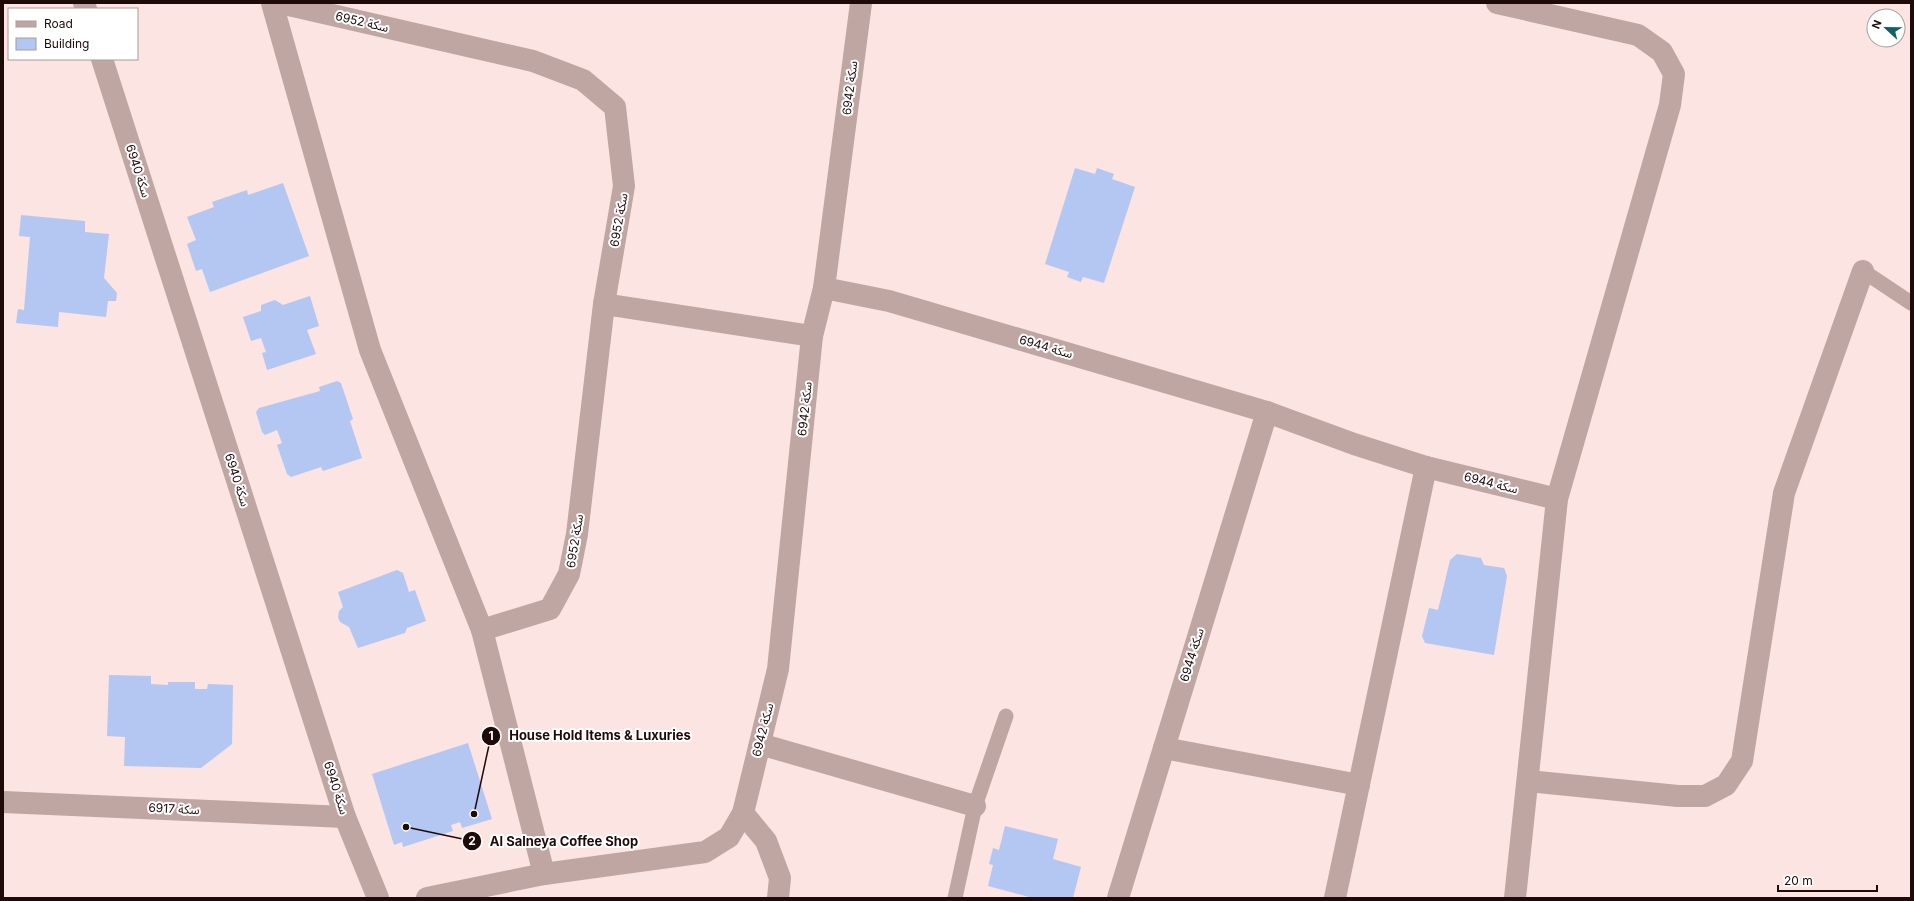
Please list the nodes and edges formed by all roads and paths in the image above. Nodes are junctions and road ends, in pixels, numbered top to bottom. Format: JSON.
{"nodes":[{"id":1,"x":272,"y":3,"type":"edge"},
{"id":2,"x":280,"y":3,"type":"edge"},
{"id":3,"x":861,"y":3,"type":"edge"},
{"id":4,"x":1497,"y":3,"type":"edge"},
{"id":5,"x":102,"y":60,"type":"edge"},
{"id":6,"x":1863,"y":271,"type":"joint"},
{"id":7,"x":824,"y":288,"type":"junction"},
{"id":8,"x":1911,"y":303,"type":"edge"},
{"id":9,"x":604,"y":304,"type":"junction"},
{"id":10,"x":812,"y":336,"type":"junction"},
{"id":11,"x":1267,"y":412,"type":"junction"},
{"id":12,"x":1426,"y":467,"type":"junction"},
{"id":13,"x":1557,"y":499,"type":"junction"},
{"id":14,"x":482,"y":630,"type":"junction"},
{"id":15,"x":1006,"y":716,"type":"dead end"},
{"id":16,"x":760,"y":744,"type":"junction"},
{"id":17,"x":1164,"y":748,"type":"junction"},
{"id":18,"x":1528,"y":781,"type":"junction"},
{"id":19,"x":1359,"y":785,"type":"junction"},
{"id":20,"x":3,"y":802,"type":"edge"},
{"id":21,"x":975,"y":806,"type":"junction"},
{"id":22,"x":743,"y":813,"type":"junction"},
{"id":23,"x":345,"y":817,"type":"junction"},
{"id":24,"x":544,"y":874,"type":"junction"},
{"id":25,"x":378,"y":898,"type":"edge"},
{"id":26,"x":427,"y":898,"type":"edge"},
{"id":27,"x":778,"y":898,"type":"edge"},
{"id":28,"x":955,"y":898,"type":"edge"},
{"id":29,"x":1118,"y":898,"type":"edge"},
{"id":30,"x":1335,"y":898,"type":"edge"},
{"id":31,"x":1515,"y":898,"type":"edge"}],
"edges":[{"from":1,"to":14,"type":"street"},
{"from":2,"to":9,"type":"street","name":"سكة 6952"},
{"from":3,"to":7,"type":"street","name":"سكة 6942"},
{"from":4,"to":13,"type":"street"},
{"from":5,"to":23,"type":"street","name":"سكة 6940"},
{"from":6,"to":8,"type":"lane"},
{"from":6,"to":18,"type":"street"},
{"from":7,"to":10,"type":"street","name":"سكة 6942"},
{"from":7,"to":11,"type":"street","name":"سكة 6944"},
{"from":9,"to":10,"type":"street"},
{"from":9,"to":14,"type":"street","name":"سكة 6952"},
{"from":10,"to":16,"type":"street","name":"سكة 6942"},
{"from":11,"to":12,"type":"street","name":"سكة 6944"},
{"from":11,"to":17,"type":"street","name":"سكة 6944"},
{"from":12,"to":13,"type":"street","name":"سكة 6944"},
{"from":12,"to":19,"type":"street"},
{"from":13,"to":18,"type":"street"},
{"from":14,"to":24,"type":"street"},
{"from":15,"to":21,"type":"lane"},
{"from":16,"to":21,"type":"street"},
{"from":16,"to":22,"type":"street","name":"سكة 6942"},
{"from":17,"to":19,"type":"street"},
{"from":17,"to":29,"type":"street","name":"سكة 6944"},
{"from":18,"to":31,"type":"street"},
{"from":19,"to":30,"type":"street"},
{"from":20,"to":23,"type":"street","name":"سكة 6917"},
{"from":21,"to":28,"type":"lane"},
{"from":22,"to":24,"type":"street","name":"سكة 6942"},
{"from":22,"to":27,"type":"street"},
{"from":23,"to":25,"type":"street","name":"سكة 6940"},
{"from":24,"to":26,"type":"street","name":"سكة 6942"}]}
